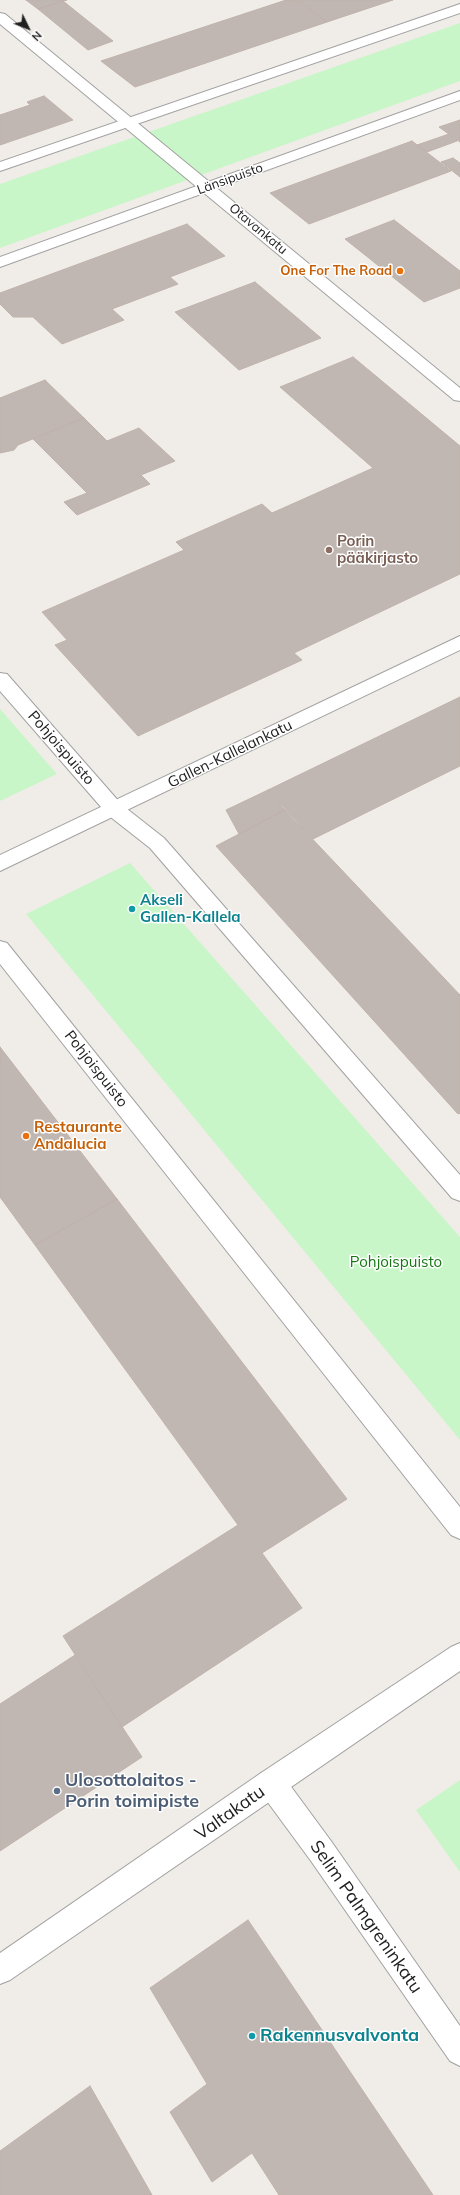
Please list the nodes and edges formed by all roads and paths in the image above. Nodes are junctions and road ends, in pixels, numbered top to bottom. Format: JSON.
{"nodes":[{"id":1,"x":460,"y":8,"type":"edge"},
{"id":2,"x":0,"y":17,"type":"edge"},
{"id":3,"x":460,"y":94,"type":"edge"},
{"id":4,"x":128,"y":122,"type":"junction"},
{"id":5,"x":0,"y":167,"type":"edge"},
{"id":6,"x":207,"y":187,"type":"junction"},
{"id":7,"x":0,"y":262,"type":"edge"},
{"id":8,"x":460,"y":396,"type":"edge"},
{"id":9,"x":460,"y":642,"type":"edge"},
{"id":10,"x":0,"y":679,"type":"edge"},
{"id":11,"x":115,"y":810,"type":"junction"},
{"id":12,"x":0,"y":864,"type":"edge"},
{"id":13,"x":0,"y":949,"type":"edge"},
{"id":14,"x":460,"y":1191,"type":"edge"},
{"id":15,"x":460,"y":1527,"type":"edge"},
{"id":16,"x":460,"y":1656,"type":"edge"},
{"id":17,"x":271,"y":1783,"type":"junction"},
{"id":18,"x":0,"y":1970,"type":"edge"},
{"id":19,"x":460,"y":2051,"type":"edge"}],
"edges":[{"from":1,"to":4,"type":"street"},
{"from":2,"to":4,"type":"street","name":"Otavankatu"},
{"from":3,"to":6,"type":"street","name":"Länsipuisto"},
{"from":4,"to":5,"type":"street"},
{"from":4,"to":6,"type":"street","name":"Otavankatu"},
{"from":6,"to":7,"type":"street","name":"Länsipuisto"},
{"from":6,"to":8,"type":"street","name":"Otavankatu"},
{"from":9,"to":11,"type":"street","name":"Gallen-Kallelankatu"},
{"from":10,"to":11,"type":"street","name":"Pohjoispuisto"},
{"from":11,"to":12,"type":"street","name":"Gallen-Kallelankatu"},
{"from":11,"to":14,"type":"street","name":"Pohjoispuisto"},
{"from":13,"to":15,"type":"street","name":"Pohjoispuisto"},
{"from":16,"to":17,"type":"street","name":"Valtakatu"},
{"from":17,"to":18,"type":"street","name":"Valtakatu"},
{"from":17,"to":19,"type":"street","name":"Selim Palmgreninkatu"}]}
